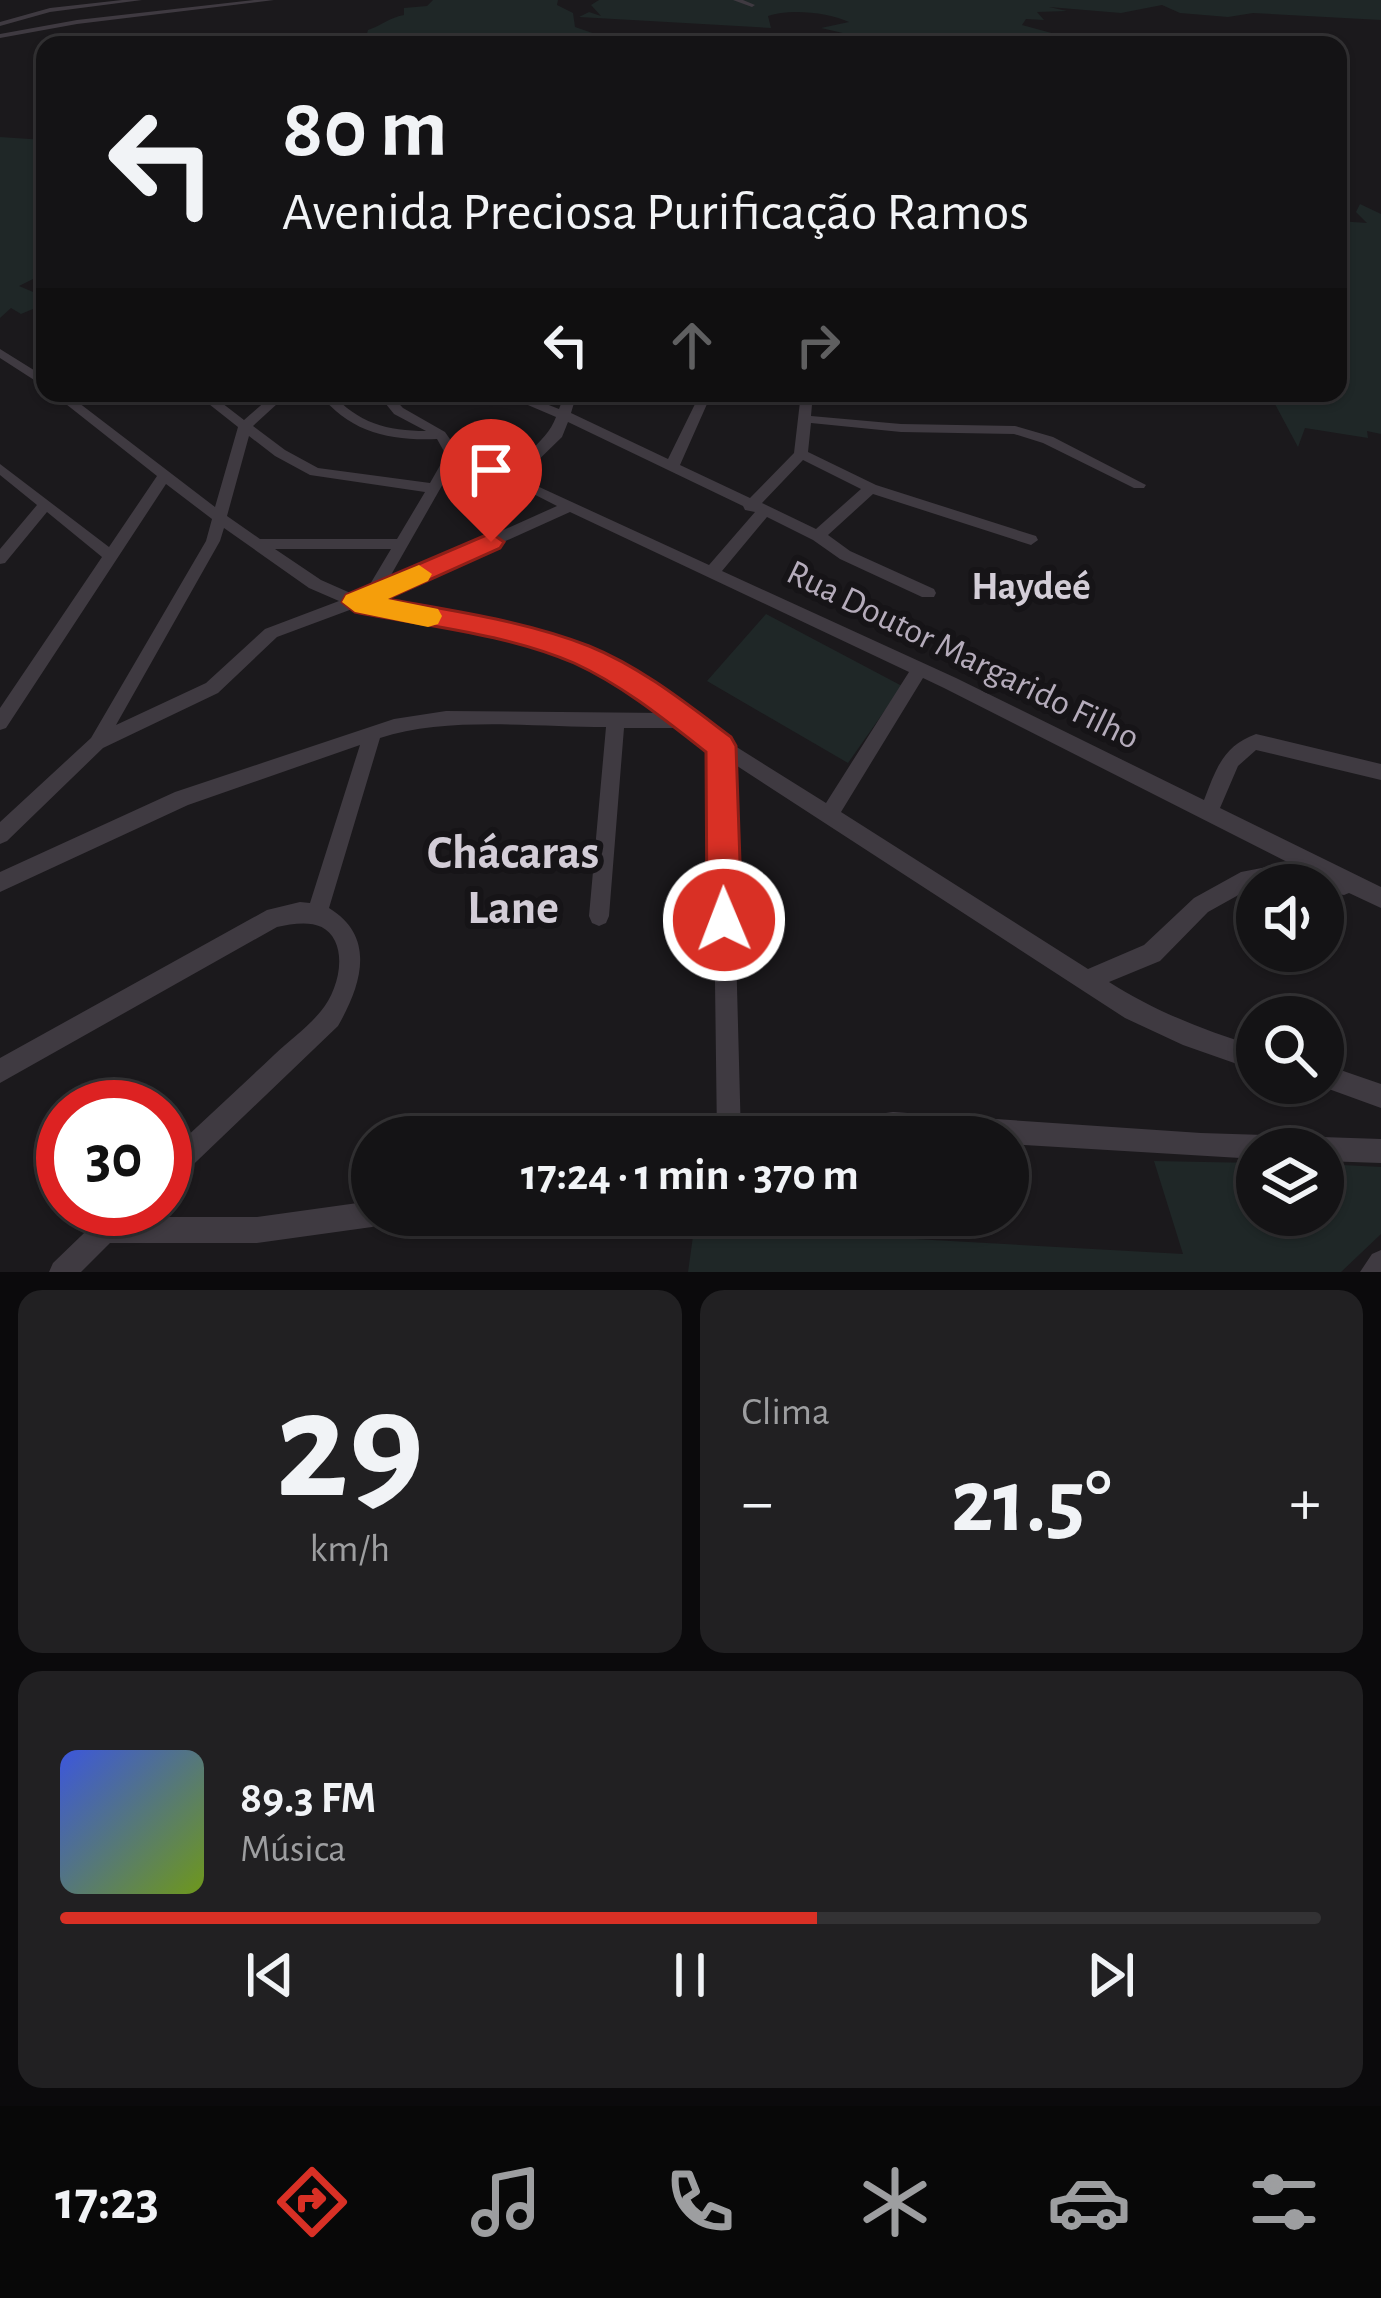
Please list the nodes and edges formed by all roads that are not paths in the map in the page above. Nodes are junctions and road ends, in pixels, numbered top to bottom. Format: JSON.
{"nodes":[{"id":1,"x":139,"y":0,"type":"edge"},
{"id":2,"x":272,"y":0,"type":"edge"},
{"id":3,"x":736,"y":0,"type":"edge"},
{"id":4,"x":752,"y":5,"type":"dead end"},
{"id":5,"x":0,"y":24,"type":"edge"},
{"id":6,"x":0,"y":36,"type":"edge"},
{"id":7,"x":0,"y":353,"type":"edge"},
{"id":8,"x":36,"y":377,"type":"edge"},
{"id":9,"x":69,"y":402,"type":"edge"},
{"id":10,"x":213,"y":402,"type":"edge"},
{"id":11,"x":272,"y":402,"type":"edge"},
{"id":12,"x":332,"y":402,"type":"edge"},
{"id":13,"x":388,"y":402,"type":"edge"},
{"id":14,"x":530,"y":402,"type":"edge"},
{"id":15,"x":568,"y":402,"type":"edge"},
{"id":16,"x":701,"y":402,"type":"edge"},
{"id":17,"x":806,"y":402,"type":"edge"},
{"id":18,"x":564,"y":415,"type":"junction"},
{"id":19,"x":805,"y":418,"type":"junction"},
{"id":20,"x":244,"y":426,"type":"junction"},
{"id":21,"x":441,"y":435,"type":"junction"},
{"id":22,"x":801,"y":454,"type":"junction"},
{"id":23,"x":453,"y":455,"type":"junction"},
{"id":24,"x":0,"y":468,"type":"edge"},
{"id":25,"x":671,"y":468,"type":"junction"},
{"id":26,"x":495,"y":471,"type":"dead end"},
{"id":27,"x":164,"y":476,"type":"junction"},
{"id":28,"x":1139,"y":485,"type":"dead end"},
{"id":29,"x":433,"y":488,"type":"junction"},
{"id":30,"x":872,"y":488,"type":"junction"},
{"id":31,"x":571,"y":506,"type":"junction"},
{"id":32,"x":43,"y":507,"type":"junction"},
{"id":33,"x":756,"y":510,"type":"junction"},
{"id":34,"x":222,"y":520,"type":"junction"},
{"id":35,"x":818,"y":536,"type":"junction"},
{"id":36,"x":1031,"y":540,"type":"dead end"},
{"id":37,"x":258,"y":544,"type":"junction"},
{"id":38,"x":402,"y":544,"type":"junction"},
{"id":39,"x":111,"y":556,"type":"junction"},
{"id":40,"x":0,"y":560,"type":"edge"},
{"id":41,"x":713,"y":571,"type":"junction"},
{"id":42,"x":928,"y":593,"type":"dead end"},
{"id":43,"x":364,"y":598,"type":"junction"},
{"id":44,"x":920,"y":669,"type":"junction"},
{"id":45,"x":616,"y":721,"type":"junction"},
{"id":46,"x":686,"y":721,"type":"junction"},
{"id":47,"x":0,"y":723,"type":"edge"},
{"id":48,"x":373,"y":732,"type":"junction"},
{"id":49,"x":98,"y":743,"type":"junction"},
{"id":50,"x":721,"y":746,"type":"junction"},
{"id":51,"x":1381,"y":772,"type":"edge"},
{"id":52,"x":1209,"y":812,"type":"junction"},
{"id":53,"x":830,"y":814,"type":"junction"},
{"id":54,"x":0,"y":835,"type":"edge"},
{"id":55,"x":0,"y":882,"type":"edge"},
{"id":56,"x":1357,"y":887,"type":"junction"},
{"id":57,"x":1381,"y":898,"type":"edge"},
{"id":58,"x":317,"y":913,"type":"junction"},
{"id":59,"x":599,"y":916,"type":"dead end"},
{"id":60,"x":1085,"y":981,"type":"junction"},
{"id":61,"x":1236,"y":1052,"type":"edge"},
{"id":62,"x":4,"y":1063,"type":"edge"},
{"id":63,"x":1344,"y":1083,"type":"edge"},
{"id":64,"x":1381,"y":1096,"type":"edge"},
{"id":65,"x":729,"y":1116,"type":"edge"},
{"id":66,"x":1029,"y":1133,"type":"edge"},
{"id":67,"x":192,"y":1148,"type":"edge"},
{"id":68,"x":1381,"y":1150,"type":"edge"},
{"id":69,"x":351,"y":1217,"type":"edge"},
{"id":70,"x":192,"y":1230,"type":"edge"},
{"id":71,"x":99,"y":1236,"type":"edge"},
{"id":72,"x":1381,"y":1263,"type":"edge"},
{"id":73,"x":62,"y":1272,"type":"edge"},
{"id":74,"x":1372,"y":1272,"type":"edge"}],
"edges":[{"from":1,"to":5,"type":"street"},
{"from":2,"to":6,"type":"street"},
{"from":3,"to":4,"type":"street"},
{"from":7,"to":8,"type":"street"},
{"from":9,"to":27,"type":"street"},
{"from":10,"to":20,"type":"street"},
{"from":11,"to":20,"type":"street"},
{"from":12,"to":21,"type":"street"},
{"from":13,"to":21,"type":"street"},
{"from":14,"to":18,"type":"street"},
{"from":15,"to":18,"type":"street"},
{"from":16,"to":25,"type":"street"},
{"from":17,"to":19,"type":"street"},
{"from":18,"to":25,"type":"street"},
{"from":18,"to":31,"type":"street","name":"Rua Doutor Margarido Filho"},
{"from":19,"to":22,"type":"street"},
{"from":19,"to":28,"type":"street"},
{"from":20,"to":29,"type":"street"},
{"from":20,"to":34,"type":"street"},
{"from":21,"to":23,"type":"street"},
{"from":22,"to":30,"type":"street"},
{"from":22,"to":33,"type":"street"},
{"from":23,"to":26,"type":"street"},
{"from":23,"to":29,"type":"street"},
{"from":24,"to":32,"type":"street"},
{"from":25,"to":33,"type":"street"},
{"from":27,"to":34,"type":"street"},
{"from":27,"to":39,"type":"street"},
{"from":29,"to":38,"type":"street"},
{"from":30,"to":35,"type":"street"},
{"from":30,"to":36,"type":"street"},
{"from":31,"to":41,"type":"street","name":"Rua Doutor Margarido Filho"},
{"from":31,"to":43,"type":"street"},
{"from":32,"to":39,"type":"street"},
{"from":32,"to":40,"type":"street"},
{"from":33,"to":35,"type":"street"},
{"from":33,"to":41,"type":"street"},
{"from":34,"to":37,"type":"street"},
{"from":34,"to":49,"type":"street"},
{"from":35,"to":42,"type":"street"},
{"from":37,"to":38,"type":"street"},
{"from":37,"to":43,"type":"street"},
{"from":38,"to":43,"type":"street"},
{"from":39,"to":47,"type":"street"},
{"from":41,"to":44,"type":"street","name":"Rua Doutor Margarido Filho"},
{"from":43,"to":46,"type":"street"},
{"from":43,"to":49,"type":"street"},
{"from":44,"to":52,"type":"street","name":"Rua Doutor Margarido Filho"},
{"from":44,"to":53,"type":"street"},
{"from":45,"to":46,"type":"street"},
{"from":45,"to":48,"type":"street"},
{"from":45,"to":59,"type":"street"},
{"from":46,"to":50,"type":"street"},
{"from":48,"to":55,"type":"street"},
{"from":48,"to":58,"type":"street"},
{"from":49,"to":54,"type":"street"},
{"from":50,"to":53,"type":"street"},
{"from":50,"to":65,"type":"street"},
{"from":51,"to":52,"type":"street"},
{"from":52,"to":56,"type":"street","name":"Rua Doutor Margarido Filho"},
{"from":53,"to":60,"type":"street"},
{"from":56,"to":57,"type":"street","name":"Rua Doutor Margarido Filho"},
{"from":56,"to":60,"type":"street"},
{"from":58,"to":62,"type":"street"},
{"from":58,"to":67,"type":"street"},
{"from":60,"to":61,"type":"street"},
{"from":63,"to":64,"type":"street"},
{"from":66,"to":68,"type":"street"},
{"from":69,"to":70,"type":"street"},
{"from":71,"to":73,"type":"street"},
{"from":72,"to":74,"type":"street"}]}
